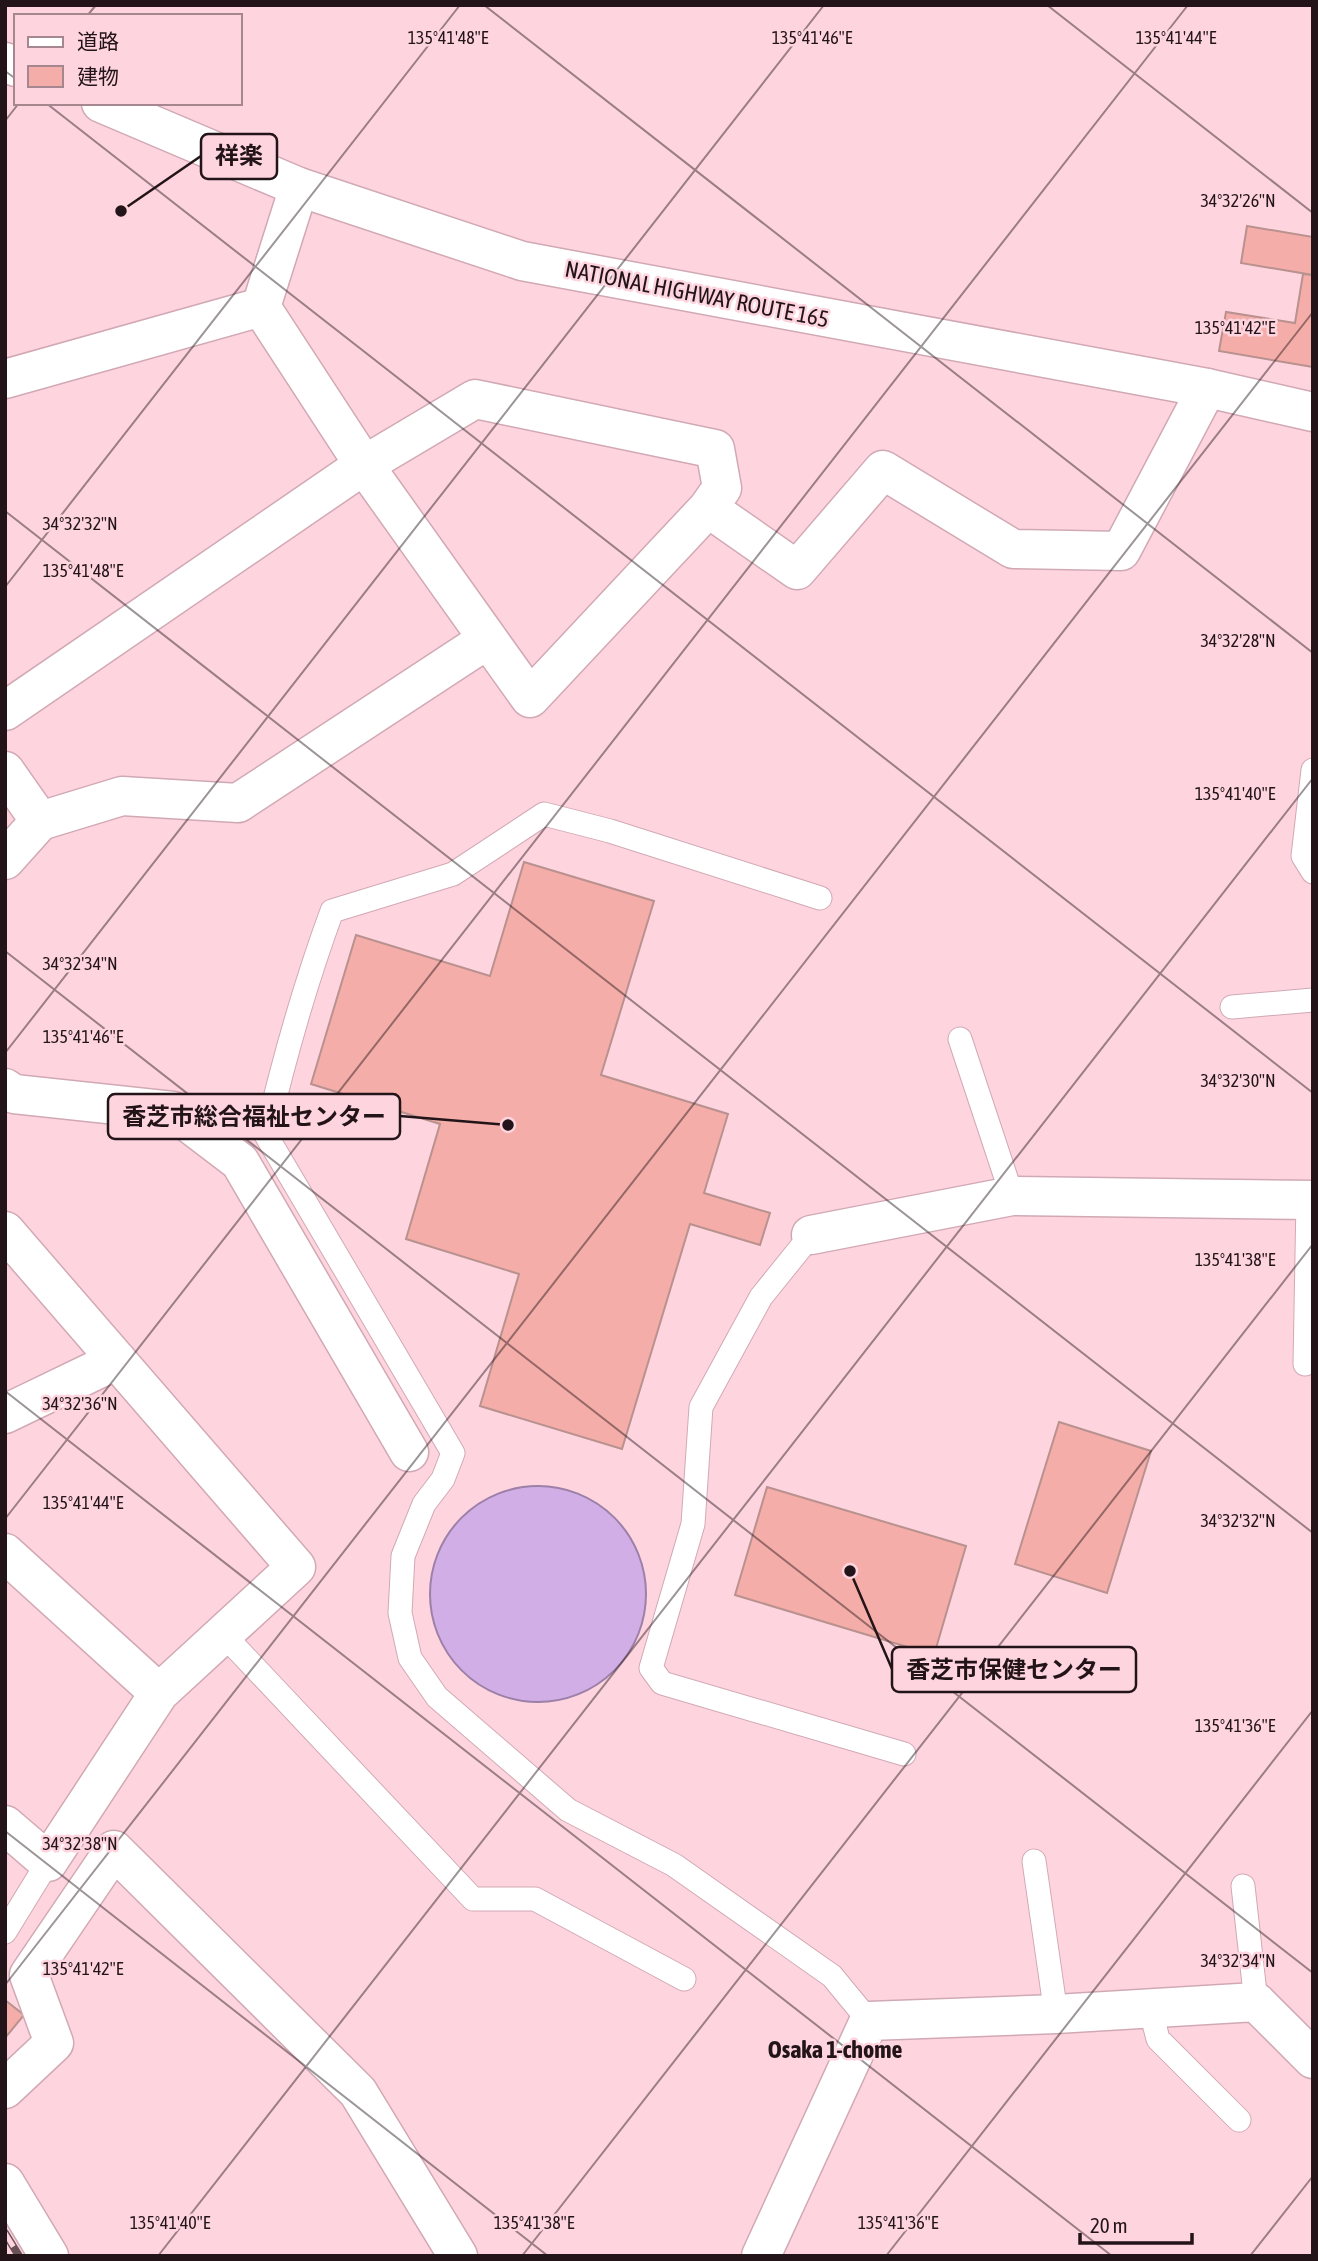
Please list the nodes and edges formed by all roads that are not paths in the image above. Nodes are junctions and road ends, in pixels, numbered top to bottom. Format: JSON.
{"nodes":[{"id":1,"x":107,"y":105,"type":"edge"},
{"id":2,"x":299,"y":187,"type":"junction"},
{"id":3,"x":261,"y":307,"type":"junction"},
{"id":4,"x":5,"y":379,"type":"edge"},
{"id":5,"x":1207,"y":388,"type":"junction"},
{"id":6,"x":1313,"y":412,"type":"edge"},
{"id":7,"x":364,"y":465,"type":"junction"},
{"id":8,"x":708,"y":508,"type":"junction"},
{"id":9,"x":488,"y":639,"type":"junction"},
{"id":10,"x":5,"y":711,"type":"edge"},
{"id":11,"x":1313,"y":770,"type":"edge"},
{"id":12,"x":5,"y":771,"type":"edge"},
{"id":13,"x":40,"y":821,"type":"junction"},
{"id":14,"x":5,"y":860,"type":"edge"},
{"id":15,"x":1313,"y":872,"type":"edge"},
{"id":16,"x":820,"y":898,"type":"dead end"},
{"id":17,"x":1313,"y":1000,"type":"edge"},
{"id":18,"x":1232,"y":1007,"type":"dead end"},
{"id":19,"x":960,"y":1039,"type":"dead end"},
{"id":20,"x":5,"y":1088,"type":"edge"},
{"id":21,"x":1012,"y":1196,"type":"junction"},
{"id":22,"x":1310,"y":1200,"type":"edge"},
{"id":23,"x":5,"y":1231,"type":"edge"},
{"id":24,"x":811,"y":1235,"type":"joint"},
{"id":25,"x":117,"y":1360,"type":"junction"},
{"id":26,"x":1305,"y":1364,"type":"dead end"},
{"id":27,"x":5,"y":1414,"type":"edge"},
{"id":28,"x":409,"y":1452,"type":"dead end"},
{"id":29,"x":5,"y":1553,"type":"edge"},
{"id":30,"x":223,"y":1634,"type":"junction"},
{"id":31,"x":159,"y":1693,"type":"junction"},
{"id":32,"x":904,"y":1754,"type":"dead end"},
{"id":33,"x":5,"y":1825,"type":"edge"},
{"id":34,"x":1034,"y":1861,"type":"dead end"},
{"id":35,"x":48,"y":1862,"type":"junction"},
{"id":36,"x":1243,"y":1886,"type":"dead end"},
{"id":37,"x":5,"y":1931,"type":"edge"},
{"id":38,"x":684,"y":1979,"type":"dead end"},
{"id":39,"x":1256,"y":2002,"type":"junction"},
{"id":40,"x":1150,"y":2008,"type":"junction"},
{"id":41,"x":1056,"y":2014,"type":"junction"},
{"id":42,"x":869,"y":2021,"type":"junction"},
{"id":43,"x":1313,"y":2059,"type":"edge"},
{"id":44,"x":5,"y":2089,"type":"edge"},
{"id":45,"x":1239,"y":2120,"type":"dead end"},
{"id":46,"x":5,"y":2183,"type":"edge"},
{"id":47,"x":49,"y":2256,"type":"edge"},
{"id":48,"x":458,"y":2256,"type":"edge"},
{"id":49,"x":761,"y":2256,"type":"edge"}],
"edges":[{"from":1,"to":2,"type":"main road","name":"NATIONAL HIGHWAY ROUTE 165"},
{"from":2,"to":3,"type":"main road"},
{"from":2,"to":5,"type":"main road","name":"NATIONAL HIGHWAY ROUTE 165"},
{"from":3,"to":4,"type":"main road"},
{"from":3,"to":7,"type":"main road"},
{"from":5,"to":6,"type":"main road","name":"NATIONAL HIGHWAY ROUTE 165"},
{"from":5,"to":8,"type":"main road"},
{"from":7,"to":8,"type":"main road"},
{"from":7,"to":9,"type":"main road"},
{"from":7,"to":10,"type":"main road"},
{"from":8,"to":9,"type":"main road"},
{"from":9,"to":13,"type":"main road"},
{"from":11,"to":15,"type":"lane"},
{"from":12,"to":13,"type":"main road"},
{"from":13,"to":14,"type":"main road"},
{"from":16,"to":42,"type":"lane"},
{"from":17,"to":18,"type":"lane"},
{"from":19,"to":21,"type":"lane"},
{"from":20,"to":28,"type":"main road"},
{"from":21,"to":22,"type":"main road"},
{"from":21,"to":24,"type":"main road"},
{"from":22,"to":26,"type":"lane"},
{"from":23,"to":25,"type":"main road"},
{"from":24,"to":32,"type":"lane"},
{"from":25,"to":27,"type":"main road"},
{"from":25,"to":30,"type":"main road"},
{"from":29,"to":31,"type":"main road"},
{"from":30,"to":31,"type":"main road"},
{"from":30,"to":38,"type":"lane"},
{"from":31,"to":35,"type":"main road"},
{"from":33,"to":35,"type":"main road"},
{"from":34,"to":41,"type":"lane"},
{"from":35,"to":37,"type":"lane"},
{"from":36,"to":39,"type":"lane"},
{"from":39,"to":40,"type":"main road"},
{"from":39,"to":43,"type":"main road"},
{"from":40,"to":41,"type":"main road"},
{"from":40,"to":45,"type":"lane"},
{"from":41,"to":42,"type":"main road"},
{"from":42,"to":49,"type":"main road"},
{"from":44,"to":48,"type":"main road"},
{"from":46,"to":47,"type":"main road"}]}
